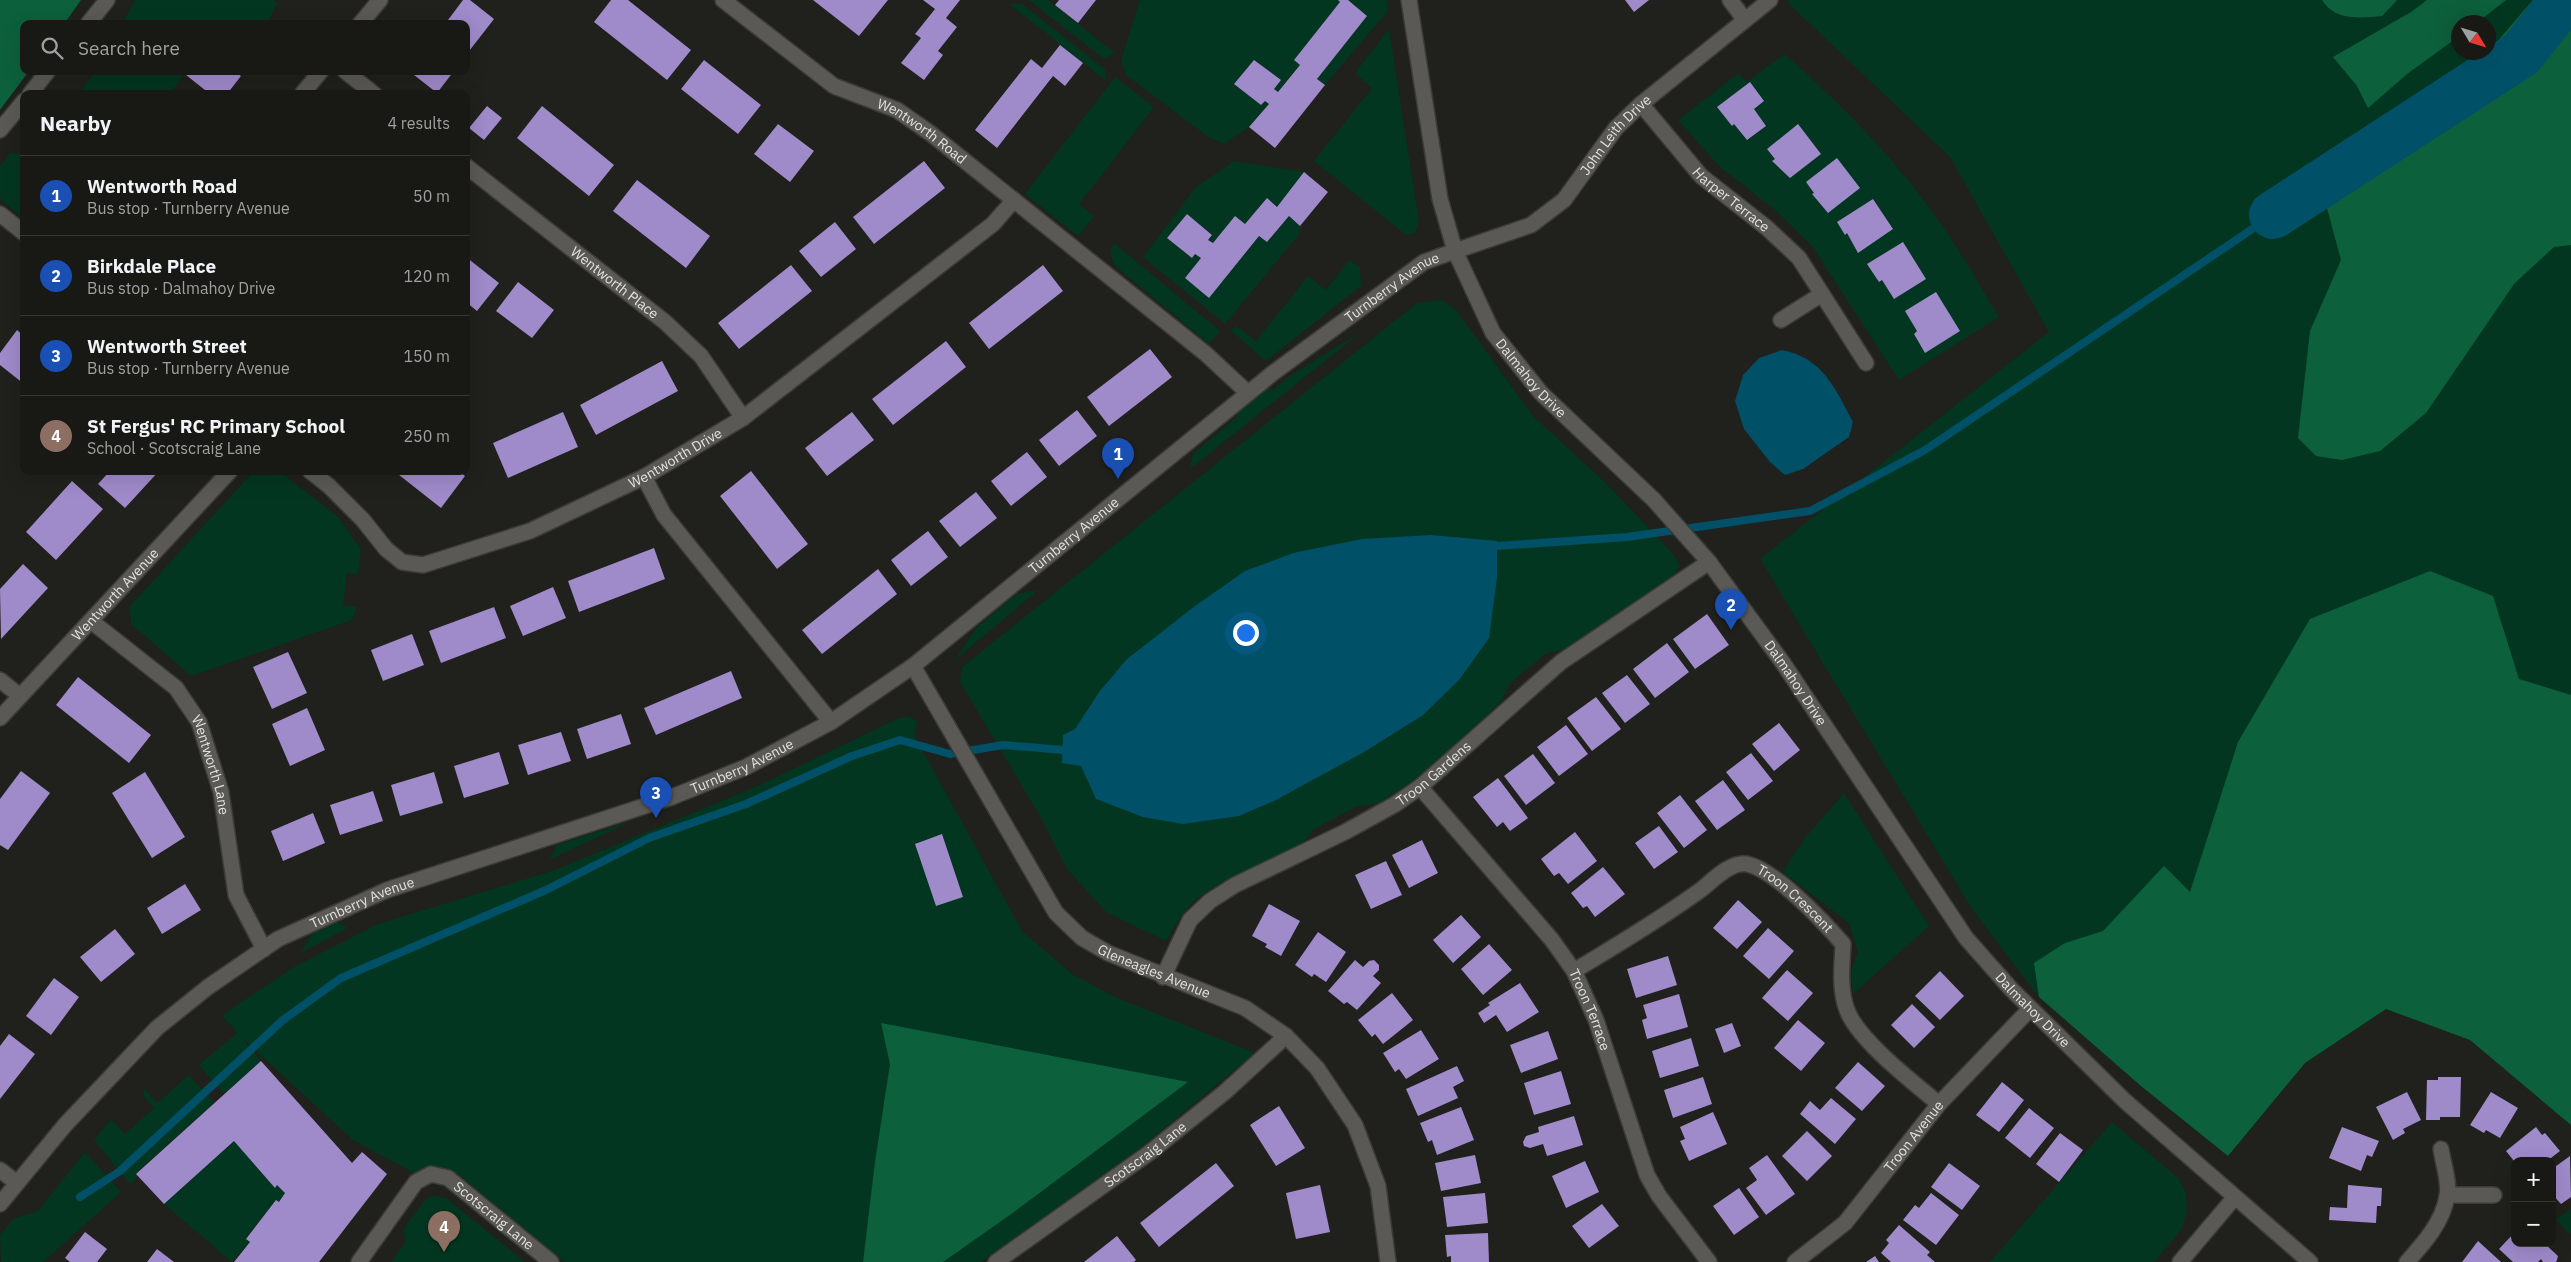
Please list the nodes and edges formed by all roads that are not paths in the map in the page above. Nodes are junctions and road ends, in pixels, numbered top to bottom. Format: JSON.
{"nodes":[{"id":1,"x":107,"y":0,"type":"edge"},
{"id":2,"x":380,"y":0,"type":"edge"},
{"id":3,"x":723,"y":0,"type":"edge"},
{"id":4,"x":1409,"y":0,"type":"edge"},
{"id":5,"x":1730,"y":0,"type":"edge"},
{"id":6,"x":1770,"y":0,"type":"edge"},
{"id":7,"x":91,"y":20,"type":"edge"},
{"id":8,"x":363,"y":20,"type":"edge"},
{"id":9,"x":1745,"y":20,"type":"junction"},
{"id":10,"x":45,"y":75,"type":"edge"},
{"id":11,"x":318,"y":75,"type":"edge"},
{"id":12,"x":350,"y":75,"type":"edge"},
{"id":13,"x":33,"y":90,"type":"edge"},
{"id":14,"x":305,"y":90,"type":"edge"},
{"id":15,"x":369,"y":90,"type":"edge"},
{"id":16,"x":1641,"y":104,"type":"junction"},
{"id":17,"x":20,"y":106,"type":"edge"},
{"id":18,"x":0,"y":130,"type":"edge"},
{"id":19,"x":470,"y":169,"type":"edge"},
{"id":20,"x":1014,"y":200,"type":"junction"},
{"id":21,"x":0,"y":214,"type":"edge"},
{"id":22,"x":20,"y":230,"type":"edge"},
{"id":23,"x":1455,"y":251,"type":"junction"},
{"id":24,"x":1822,"y":294,"type":"junction"},
{"id":25,"x":1781,"y":320,"type":"dead end"},
{"id":26,"x":1866,"y":363,"type":"dead end"},
{"id":27,"x":1248,"y":393,"type":"junction"},
{"id":28,"x":744,"y":418,"type":"junction"},
{"id":29,"x":226,"y":475,"type":"edge"},
{"id":30,"x":315,"y":475,"type":"edge"},
{"id":31,"x":644,"y":477,"type":"junction"},
{"id":32,"x":1709,"y":562,"type":"junction"},
{"id":33,"x":91,"y":621,"type":"junction"},
{"id":34,"x":913,"y":666,"type":"junction"},
{"id":35,"x":0,"y":680,"type":"edge"},
{"id":36,"x":20,"y":696,"type":"junction"},
{"id":37,"x":0,"y":718,"type":"edge"},
{"id":38,"x":831,"y":722,"type":"junction"},
{"id":39,"x":1420,"y":787,"type":"junction"},
{"id":40,"x":264,"y":949,"type":"junction"},
{"id":41,"x":1574,"y":971,"type":"junction"},
{"id":42,"x":1163,"y":976,"type":"junction"},
{"id":43,"x":2030,"y":1008,"type":"junction"},
{"id":44,"x":1286,"y":1036,"type":"junction"},
{"id":45,"x":1939,"y":1104,"type":"junction"},
{"id":46,"x":2441,"y":1150,"type":"dead end"},
{"id":47,"x":0,"y":1170,"type":"edge"},
{"id":48,"x":17,"y":1183,"type":"junction"},
{"id":49,"x":2448,"y":1195,"type":"junction"},
{"id":50,"x":2494,"y":1196,"type":"dead end"},
{"id":51,"x":2235,"y":1197,"type":"junction"},
{"id":52,"x":0,"y":1204,"type":"edge"},
{"id":53,"x":359,"y":1262,"type":"edge"},
{"id":54,"x":551,"y":1262,"type":"edge"},
{"id":55,"x":996,"y":1262,"type":"edge"},
{"id":56,"x":1388,"y":1262,"type":"edge"},
{"id":57,"x":1709,"y":1262,"type":"edge"},
{"id":58,"x":1795,"y":1262,"type":"edge"},
{"id":59,"x":2180,"y":1262,"type":"edge"},
{"id":60,"x":2310,"y":1262,"type":"edge"},
{"id":61,"x":2407,"y":1262,"type":"edge"}],
"edges":[{"from":1,"to":7,"type":"street"},
{"from":2,"to":8,"type":"street"},
{"from":3,"to":20,"type":"street","name":"Wentworth Road"},
{"from":4,"to":23,"type":"street","name":"Dalmahoy Drive"},
{"from":5,"to":9,"type":"street"},
{"from":6,"to":9,"type":"street","name":"John Leith Drive"},
{"from":9,"to":16,"type":"street","name":"John Leith Drive"},
{"from":10,"to":13,"type":"street"},
{"from":11,"to":14,"type":"street"},
{"from":12,"to":15,"type":"street"},
{"from":16,"to":23,"type":"street","name":"John Leith Drive"},
{"from":16,"to":24,"type":"street","name":"Harper Terrace"},
{"from":17,"to":18,"type":"street"},
{"from":19,"to":28,"type":"street","name":"Wentworth Place"},
{"from":20,"to":27,"type":"street","name":"Wentworth Road"},
{"from":20,"to":28,"type":"street","name":"Wentworth Drive"},
{"from":21,"to":22,"type":"street"},
{"from":23,"to":27,"type":"street","name":"Turnberry Avenue"},
{"from":23,"to":32,"type":"street","name":"Dalmahoy Drive"},
{"from":24,"to":25,"type":"street"},
{"from":24,"to":26,"type":"street","name":"Harper Terrace"},
{"from":27,"to":34,"type":"street","name":"Turnberry Avenue"},
{"from":28,"to":31,"type":"street","name":"Wentworth Drive"},
{"from":29,"to":33,"type":"street","name":"Wentworth Avenue"},
{"from":30,"to":31,"type":"street","name":"Wentworth Drive"},
{"from":31,"to":38,"type":"street"},
{"from":32,"to":39,"type":"street","name":"Troon Gardens"},
{"from":32,"to":43,"type":"street","name":"Dalmahoy Drive"},
{"from":33,"to":36,"type":"street","name":"Wentworth Avenue"},
{"from":33,"to":40,"type":"street","name":"Wentworth Lane"},
{"from":34,"to":38,"type":"street","name":"Turnberry Avenue"},
{"from":34,"to":42,"type":"street","name":"Gleneagles Avenue"},
{"from":35,"to":36,"type":"street"},
{"from":36,"to":37,"type":"street","name":"Wentworth Avenue"},
{"from":38,"to":40,"type":"street","name":"Turnberry Avenue"},
{"from":39,"to":41,"type":"street","name":"Troon Terrace"},
{"from":39,"to":42,"type":"street","name":"Troon Gardens"},
{"from":40,"to":48,"type":"street","name":"Turnberry Avenue"},
{"from":41,"to":45,"type":"street","name":"Troon Crescent"},
{"from":41,"to":57,"type":"street","name":"Troon Terrace"},
{"from":42,"to":44,"type":"street","name":"Gleneagles Avenue"},
{"from":43,"to":45,"type":"street","name":"Troon Avenue"},
{"from":43,"to":51,"type":"street","name":"Dalmahoy Drive"},
{"from":44,"to":55,"type":"street","name":"Scotscraig Lane"},
{"from":44,"to":56,"type":"street","name":"Gleneagles Avenue"},
{"from":45,"to":58,"type":"street","name":"Troon Avenue"},
{"from":46,"to":49,"type":"street"},
{"from":47,"to":48,"type":"street"},
{"from":48,"to":52,"type":"street","name":"Turnberry Avenue"},
{"from":49,"to":50,"type":"street"},
{"from":49,"to":61,"type":"street"},
{"from":51,"to":59,"type":"street"},
{"from":51,"to":60,"type":"street","name":"Dalmahoy Drive"},
{"from":53,"to":54,"type":"street","name":"Scotscraig Lane"}]}
